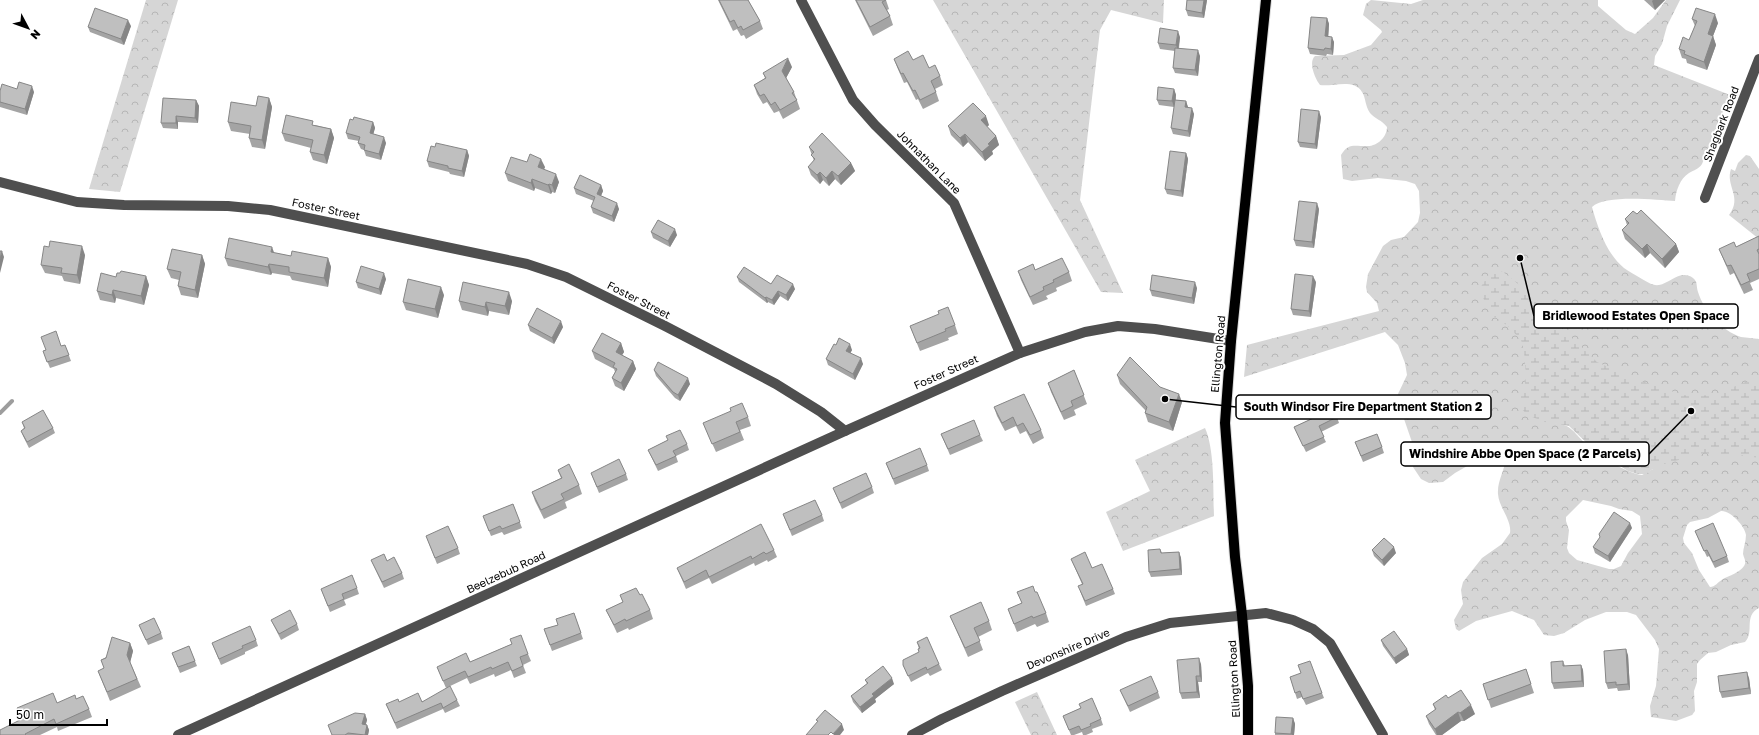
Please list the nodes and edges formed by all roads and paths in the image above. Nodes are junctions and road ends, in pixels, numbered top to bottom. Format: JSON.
{"nodes":[{"id":1,"x":801,"y":0,"type":"edge"},
{"id":2,"x":1266,"y":0,"type":"edge"},
{"id":3,"x":1759,"y":59,"type":"edge"},
{"id":4,"x":0,"y":182,"type":"edge"},
{"id":5,"x":1705,"y":198,"type":"dead end"},
{"id":6,"x":1231,"y":341,"type":"junction"},
{"id":7,"x":1020,"y":353,"type":"junction"},
{"id":8,"x":845,"y":431,"type":"junction"},
{"id":9,"x":1242,"y":615,"type":"junction"},
{"id":10,"x":178,"y":735,"type":"edge"},
{"id":11,"x":912,"y":735,"type":"edge"},
{"id":12,"x":1248,"y":735,"type":"edge"},
{"id":13,"x":1383,"y":735,"type":"edge"}],
"edges":[{"from":1,"to":7,"type":"street","name":"Johnathan Lane"},
{"from":2,"to":6,"type":"main road","name":"Ellington Road"},
{"from":3,"to":5,"type":"street","name":"Shagbark Road"},
{"from":4,"to":8,"type":"street","name":"Foster Street"},
{"from":6,"to":7,"type":"street","name":"Foster Street"},
{"from":6,"to":9,"type":"main road","name":"Ellington Road"},
{"from":7,"to":8,"type":"street","name":"Foster Street"},
{"from":8,"to":10,"type":"street","name":"Beelzebub Road"},
{"from":9,"to":11,"type":"street","name":"Devonshire Drive"},
{"from":9,"to":12,"type":"main road","name":"Ellington Road"},
{"from":9,"to":13,"type":"street","name":"Devonshire Drive"}]}
